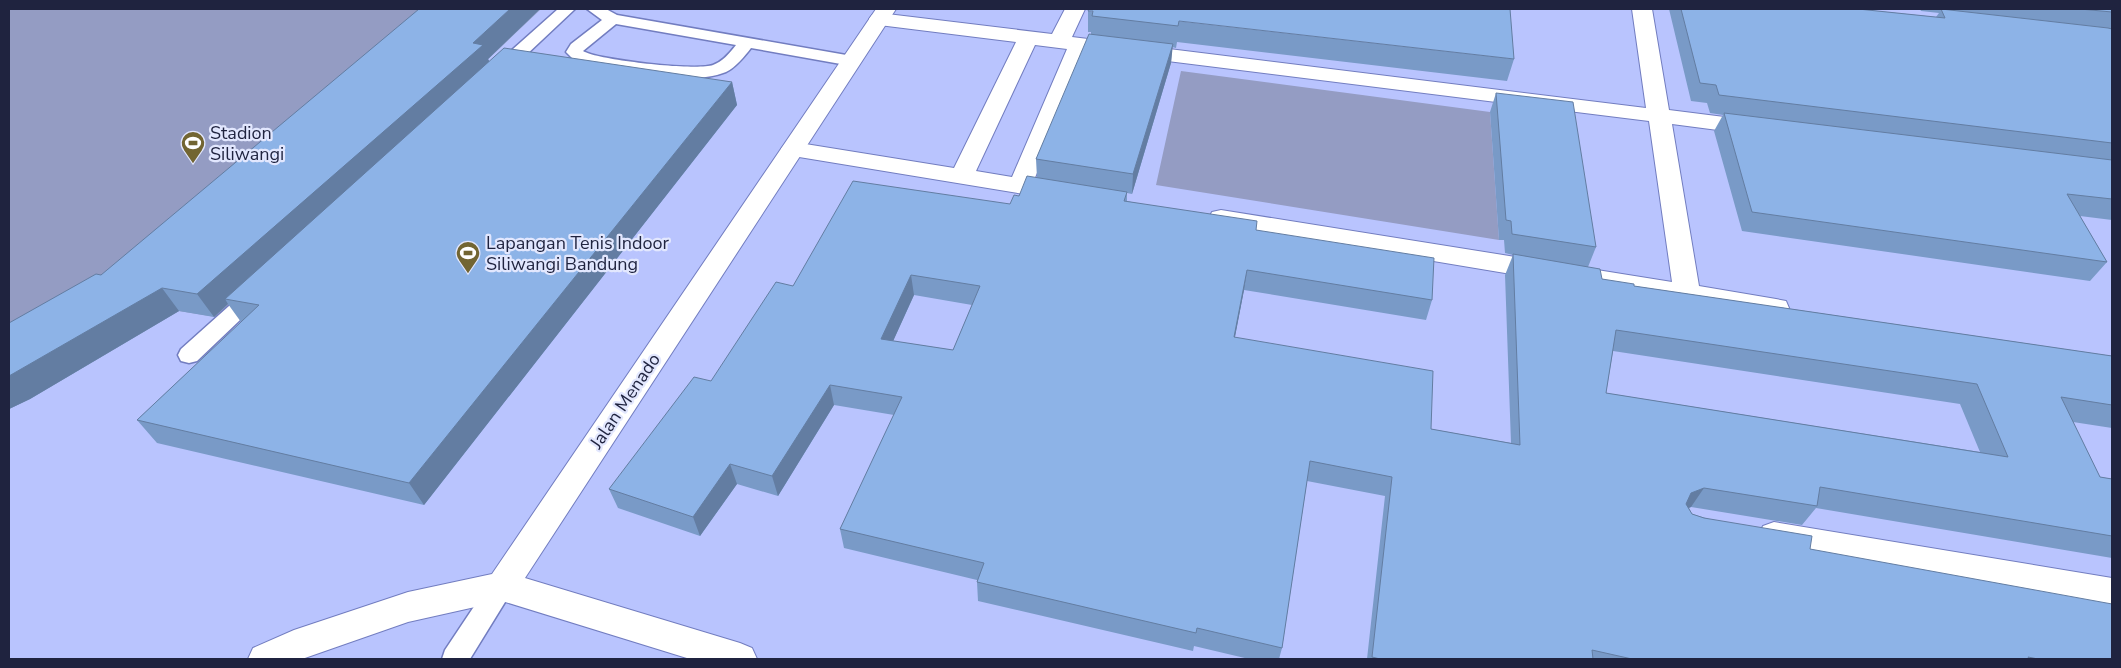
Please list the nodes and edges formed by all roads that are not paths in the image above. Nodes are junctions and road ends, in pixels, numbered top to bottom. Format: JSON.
{"nodes":[{"id":1,"x":567,"y":9,"type":"edge"},
{"id":2,"x":595,"y":9,"type":"edge"},
{"id":3,"x":1075,"y":9,"type":"edge"},
{"id":4,"x":1642,"y":9,"type":"edge"},
{"id":5,"x":883,"y":14,"type":"edge"},
{"id":6,"x":613,"y":19,"type":"junction"},
{"id":7,"x":1028,"y":38,"type":"junction"},
{"id":8,"x":748,"y":42,"type":"junction"},
{"id":9,"x":1069,"y":43,"type":"junction"},
{"id":10,"x":852,"y":61,"type":"junction"},
{"id":11,"x":487,"y":82,"type":"edge"},
{"id":12,"x":1660,"y":117,"type":"junction"},
{"id":13,"x":1778,"y":131,"type":"edge"},
{"id":14,"x":793,"y":149,"type":"junction"},
{"id":15,"x":962,"y":176,"type":"junction"},
{"id":16,"x":1020,"y":185,"type":"junction"},
{"id":17,"x":1078,"y":195,"type":"edge"},
{"id":18,"x":1196,"y":214,"type":"edge"},
{"id":19,"x":269,"y":282,"type":"edge"},
{"id":20,"x":1687,"y":293,"type":"junction"},
{"id":21,"x":1803,"y":312,"type":"edge"},
{"id":22,"x":189,"y":355,"type":"dead end"},
{"id":23,"x":1750,"y":532,"type":"edge"},
{"id":24,"x":502,"y":586,"type":"junction"},
{"id":25,"x":2112,"y":593,"type":"edge"},
{"id":26,"x":265,"y":659,"type":"edge"},
{"id":27,"x":455,"y":659,"type":"edge"},
{"id":28,"x":740,"y":659,"type":"edge"}],
"edges":[{"from":1,"to":11,"type":"lane"},
{"from":2,"to":6,"type":"lane"},
{"from":3,"to":9,"type":"street"},
{"from":4,"to":12,"type":"street"},
{"from":5,"to":7,"type":"street"},
{"from":5,"to":10,"type":"street","name":"Jalan Menado"},
{"from":6,"to":8,"type":"lane"},
{"from":6,"to":8,"type":"lane"},
{"from":7,"to":9,"type":"street"},
{"from":7,"to":15,"type":"street"},
{"from":8,"to":10,"type":"lane"},
{"from":9,"to":12,"type":"street"},
{"from":9,"to":16,"type":"street"},
{"from":10,"to":14,"type":"street","name":"Jalan Menado"},
{"from":12,"to":13,"type":"street"},
{"from":12,"to":20,"type":"street"},
{"from":14,"to":15,"type":"street"},
{"from":14,"to":24,"type":"street","name":"Jalan Menado"},
{"from":15,"to":16,"type":"street"},
{"from":16,"to":17,"type":"street"},
{"from":18,"to":20,"type":"street"},
{"from":19,"to":22,"type":"lane"},
{"from":20,"to":21,"type":"street"},
{"from":23,"to":25,"type":"street"},
{"from":24,"to":26,"type":"street"},
{"from":24,"to":27,"type":"lane"},
{"from":24,"to":28,"type":"street"}]}
